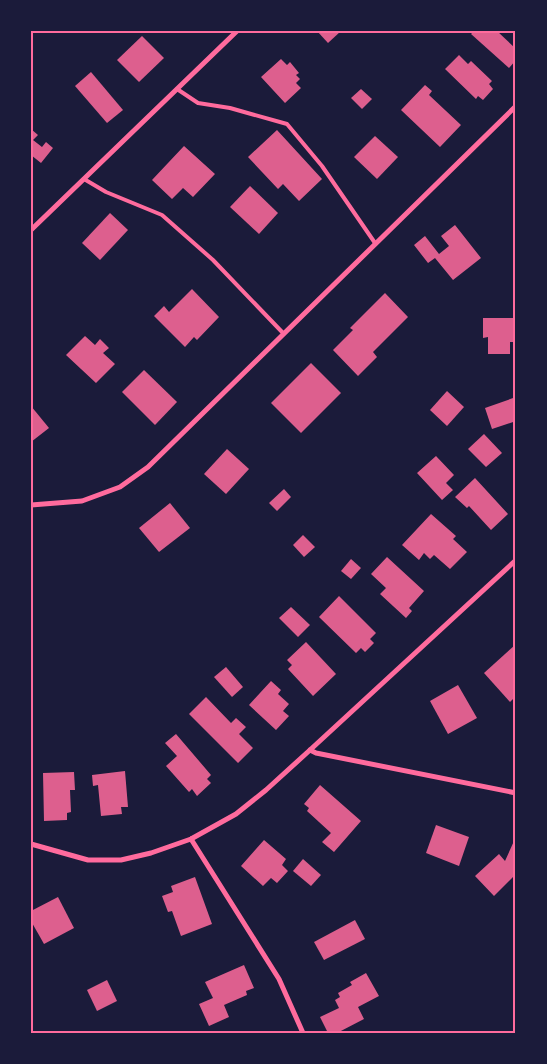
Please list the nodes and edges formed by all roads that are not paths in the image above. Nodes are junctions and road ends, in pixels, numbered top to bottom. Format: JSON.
{"nodes":[{"id":1,"x":237,"y":31,"type":"edge"},
{"id":2,"x":177,"y":89,"type":"junction"},
{"id":3,"x":516,"y":106,"type":"edge"},
{"id":4,"x":84,"y":179,"type":"junction"},
{"id":5,"x":31,"y":230,"type":"edge"},
{"id":6,"x":375,"y":244,"type":"junction"},
{"id":7,"x":283,"y":334,"type":"junction"},
{"id":8,"x":31,"y":504,"type":"edge"},
{"id":9,"x":516,"y":560,"type":"edge"},
{"id":10,"x":310,"y":750,"type":"junction"},
{"id":11,"x":516,"y":793,"type":"edge"},
{"id":12,"x":191,"y":839,"type":"junction"},
{"id":13,"x":31,"y":844,"type":"edge"},
{"id":14,"x":303,"y":1033,"type":"edge"}],
"edges":[{"from":1,"to":2,"type":"street"},
{"from":2,"to":4,"type":"street"},
{"from":2,"to":6,"type":"lane"},
{"from":3,"to":6,"type":"street"},
{"from":4,"to":5,"type":"street"},
{"from":4,"to":7,"type":"lane"},
{"from":6,"to":7,"type":"street"},
{"from":7,"to":8,"type":"street"},
{"from":9,"to":10,"type":"street"},
{"from":10,"to":11,"type":"street"},
{"from":10,"to":12,"type":"street"},
{"from":12,"to":13,"type":"street"},
{"from":12,"to":14,"type":"street"}]}
